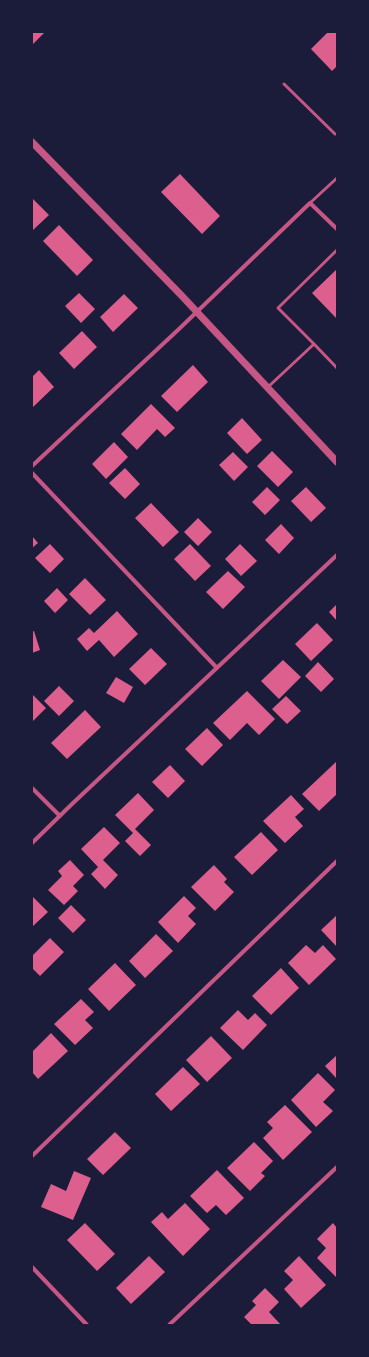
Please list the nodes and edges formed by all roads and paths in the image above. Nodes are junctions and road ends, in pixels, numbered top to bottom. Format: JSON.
{"nodes":[{"id":1,"x":284,"y":84,"type":"dead end"},
{"id":2,"x":336,"y":134,"type":"edge"},
{"id":3,"x":32,"y":142,"type":"edge"},
{"id":4,"x":337,"y":178,"type":"edge"},
{"id":5,"x":310,"y":203,"type":"junction"},
{"id":6,"x":337,"y":229,"type":"edge"},
{"id":7,"x":337,"y":250,"type":"edge"},
{"id":8,"x":196,"y":312,"type":"junction"},
{"id":9,"x":314,"y":344,"type":"junction"},
{"id":10,"x":337,"y":368,"type":"edge"},
{"id":11,"x":268,"y":387,"type":"junction"},
{"id":12,"x":337,"y":462,"type":"edge"},
{"id":13,"x":32,"y":466,"type":"edge"},
{"id":14,"x":32,"y":473,"type":"edge"},
{"id":15,"x":337,"y":555,"type":"edge"},
{"id":16,"x":217,"y":668,"type":"junction"},
{"id":17,"x":32,"y":788,"type":"edge"},
{"id":18,"x":60,"y":816,"type":"junction"},
{"id":19,"x":32,"y":843,"type":"edge"},
{"id":20,"x":337,"y":861,"type":"edge"},
{"id":21,"x":32,"y":1156,"type":"edge"},
{"id":22,"x":337,"y":1167,"type":"edge"},
{"id":23,"x":32,"y":1268,"type":"edge"},
{"id":24,"x":87,"y":1325,"type":"edge"},
{"id":25,"x":169,"y":1325,"type":"edge"}],
"edges":[{"from":1,"to":2,"type":"lane"},
{"from":3,"to":8,"type":"street"},
{"from":4,"to":5,"type":"lane"},
{"from":5,"to":6,"type":"street"},
{"from":5,"to":8,"type":"street"},
{"from":7,"to":9,"type":"lane"},
{"from":8,"to":11,"type":"street"},
{"from":8,"to":13,"type":"street"},
{"from":9,"to":10,"type":"lane"},
{"from":9,"to":11,"type":"lane"},
{"from":11,"to":12,"type":"street"},
{"from":14,"to":16,"type":"street"},
{"from":15,"to":16,"type":"street"},
{"from":16,"to":18,"type":"street"},
{"from":17,"to":18,"type":"street"},
{"from":18,"to":19,"type":"street"},
{"from":20,"to":21,"type":"street"},
{"from":22,"to":25,"type":"street"},
{"from":23,"to":24,"type":"street"}]}
